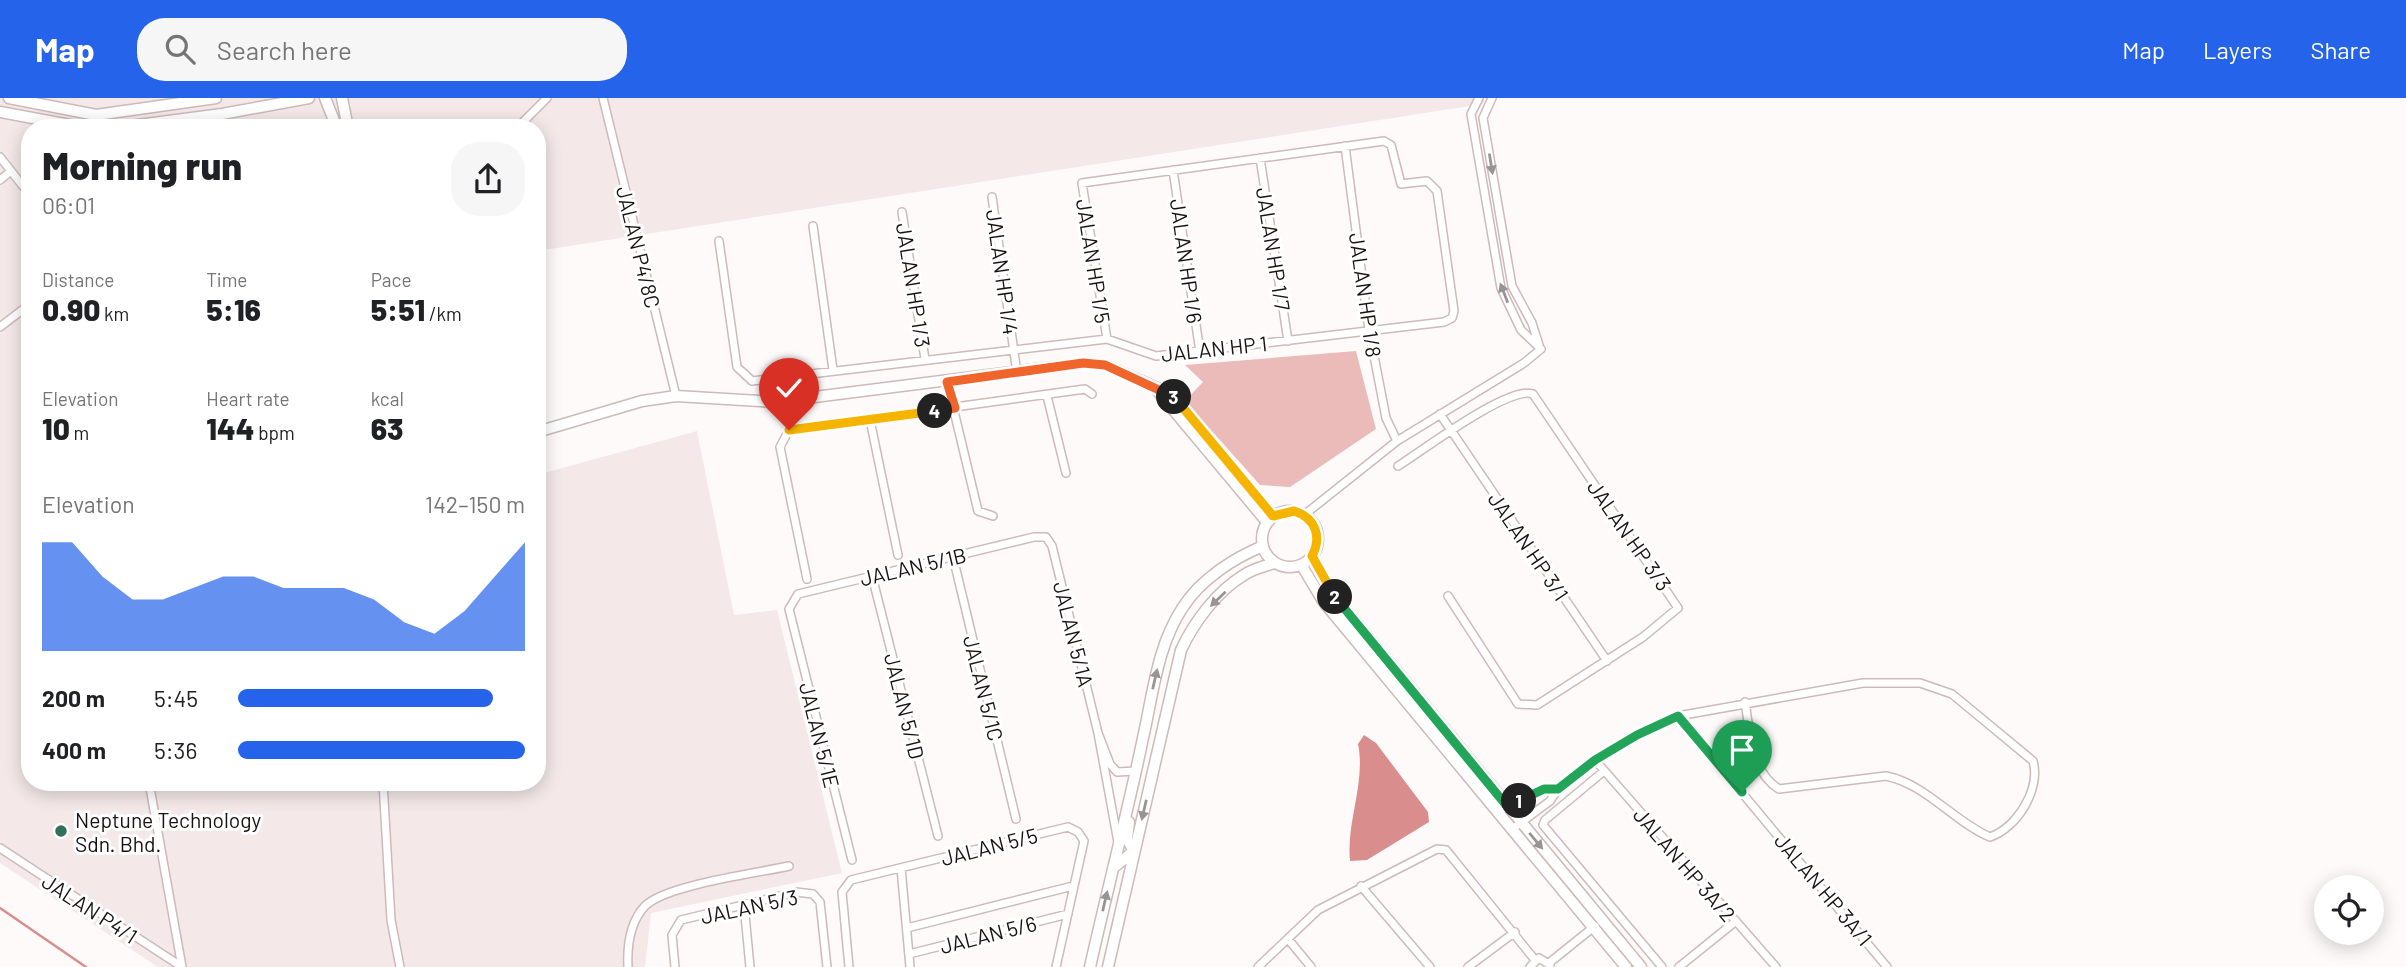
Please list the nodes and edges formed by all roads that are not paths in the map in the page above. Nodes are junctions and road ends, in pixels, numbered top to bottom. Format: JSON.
{"nodes":[{"id":1,"x":9,"y":98,"type":"edge"},
{"id":2,"x":216,"y":98,"type":"edge"},
{"id":3,"x":309,"y":98,"type":"edge"},
{"id":4,"x":342,"y":98,"type":"edge"},
{"id":5,"x":355,"y":98,"type":"edge"},
{"id":6,"x":547,"y":98,"type":"edge"},
{"id":7,"x":603,"y":98,"type":"edge"},
{"id":8,"x":1479,"y":98,"type":"edge"},
{"id":9,"x":1492,"y":98,"type":"edge"},
{"id":10,"x":329,"y":99,"type":"edge"},
{"id":11,"x":0,"y":112,"type":"edge"},
{"id":12,"x":96,"y":114,"type":"junction"},
{"id":13,"x":346,"y":116,"type":"junction"},
{"id":14,"x":38,"y":119,"type":"edge"},
{"id":15,"x":96,"y":119,"type":"edge"},
{"id":16,"x":184,"y":119,"type":"edge"},
{"id":17,"x":335,"y":119,"type":"edge"},
{"id":18,"x":346,"y":119,"type":"edge"},
{"id":19,"x":526,"y":119,"type":"edge"},
{"id":20,"x":1345,"y":146,"type":"junction"},
{"id":21,"x":0,"y":157,"type":"edge"},
{"id":22,"x":1260,"y":158,"type":"junction"},
{"id":23,"x":1173,"y":170,"type":"junction"},
{"id":24,"x":11,"y":171,"type":"junction"},
{"id":25,"x":0,"y":180,"type":"edge"},
{"id":26,"x":21,"y":184,"type":"edge"},
{"id":27,"x":1496,"y":194,"type":"junction"},
{"id":28,"x":992,"y":197,"type":"dead end"},
{"id":29,"x":1486,"y":205,"type":"junction"},
{"id":30,"x":902,"y":212,"type":"dead end"},
{"id":31,"x":813,"y":226,"type":"dead end"},
{"id":32,"x":719,"y":241,"type":"dead end"},
{"id":33,"x":21,"y":311,"type":"edge"},
{"id":34,"x":0,"y":327,"type":"edge"},
{"id":35,"x":1369,"y":330,"type":"junction"},
{"id":36,"x":1107,"y":339,"type":"junction"},
{"id":37,"x":1288,"y":341,"type":"junction"},
{"id":38,"x":1013,"y":347,"type":"junction"},
{"id":39,"x":1541,"y":349,"type":"junction"},
{"id":40,"x":1200,"y":352,"type":"junction"},
{"id":41,"x":925,"y":359,"type":"junction"},
{"id":42,"x":833,"y":370,"type":"junction"},
{"id":43,"x":1017,"y":373,"type":"junction"},
{"id":44,"x":947,"y":382,"type":"junction"},
{"id":45,"x":1092,"y":394,"type":"dead end"},
{"id":46,"x":676,"y":396,"type":"junction"},
{"id":47,"x":1047,"y":396,"type":"junction"},
{"id":48,"x":955,"y":408,"type":"junction"},
{"id":49,"x":1440,"y":414,"type":"junction"},
{"id":50,"x":870,"y":420,"type":"junction"},
{"id":51,"x":546,"y":429,"type":"edge"},
{"id":52,"x":1452,"y":431,"type":"junction"},
{"id":53,"x":1396,"y":441,"type":"junction"},
{"id":54,"x":1398,"y":466,"type":"dead end"},
{"id":55,"x":1066,"y":473,"type":"dead end"},
{"id":56,"x":1304,"y":515,"type":"junction"},
{"id":57,"x":993,"y":516,"type":"dead end"},
{"id":58,"x":1270,"y":519,"type":"junction"},
{"id":59,"x":1046,"y":537,"type":"joint"},
{"id":60,"x":1263,"y":546,"type":"junction"},
{"id":61,"x":898,"y":555,"type":"dead end"},
{"id":62,"x":1312,"y":556,"type":"junction"},
{"id":63,"x":953,"y":558,"type":"junction"},
{"id":64,"x":1274,"y":563,"type":"junction"},
{"id":65,"x":1302,"y":566,"type":"junction"},
{"id":66,"x":872,"y":576,"type":"junction"},
{"id":67,"x":807,"y":579,"type":"dead end"},
{"id":68,"x":1448,"y":596,"type":"dead end"},
{"id":69,"x":789,"y":609,"type":"joint"},
{"id":70,"x":1607,"y":661,"type":"junction"},
{"id":71,"x":1745,"y":702,"type":"junction"},
{"id":72,"x":1678,"y":716,"type":"junction"},
{"id":73,"x":1098,"y":733,"type":"junction"},
{"id":74,"x":1595,"y":760,"type":"junction"},
{"id":75,"x":1136,"y":771,"type":"junction"},
{"id":76,"x":1604,"y":771,"type":"junction"},
{"id":77,"x":1558,"y":789,"type":"junction"},
{"id":78,"x":1131,"y":790,"type":"junction"},
{"id":79,"x":151,"y":791,"type":"edge"},
{"id":80,"x":384,"y":791,"type":"edge"},
{"id":81,"x":1506,"y":805,"type":"junction"},
{"id":82,"x":1497,"y":813,"type":"junction"},
{"id":83,"x":1016,"y":818,"type":"dead end"},
{"id":84,"x":1520,"y":822,"type":"junction"},
{"id":85,"x":1511,"y":830,"type":"junction"},
{"id":86,"x":938,"y":836,"type":"dead end"},
{"id":87,"x":1118,"y":846,"type":"junction"},
{"id":88,"x":0,"y":848,"type":"edge"},
{"id":89,"x":1134,"y":851,"type":"junction"},
{"id":90,"x":852,"y":860,"type":"dead end"},
{"id":91,"x":789,"y":866,"type":"dead end"},
{"id":92,"x":901,"y":868,"type":"junction"},
{"id":93,"x":1113,"y":868,"type":"junction"},
{"id":94,"x":1073,"y":886,"type":"junction"},
{"id":95,"x":1361,"y":886,"type":"junction"},
{"id":96,"x":744,"y":905,"type":"junction"},
{"id":97,"x":1068,"y":914,"type":"junction"},
{"id":98,"x":1602,"y":920,"type":"junction"},
{"id":99,"x":1736,"y":921,"type":"junction"},
{"id":100,"x":907,"y":928,"type":"junction"},
{"id":101,"x":1592,"y":928,"type":"junction"},
{"id":102,"x":1515,"y":932,"type":"junction"},
{"id":103,"x":1288,"y":939,"type":"junction"},
{"id":104,"x":909,"y":954,"type":"junction"},
{"id":105,"x":1533,"y":963,"type":"edge"},
{"id":106,"x":1550,"y":965,"type":"edge"},
{"id":107,"x":182,"y":967,"type":"edge"},
{"id":108,"x":400,"y":967,"type":"edge"},
{"id":109,"x":628,"y":967,"type":"edge"},
{"id":110,"x":675,"y":967,"type":"edge"},
{"id":111,"x":750,"y":967,"type":"edge"},
{"id":112,"x":827,"y":967,"type":"edge"},
{"id":113,"x":849,"y":967,"type":"edge"},
{"id":114,"x":910,"y":967,"type":"edge"},
{"id":115,"x":1056,"y":967,"type":"edge"},
{"id":116,"x":1090,"y":967,"type":"edge"},
{"id":117,"x":1108,"y":967,"type":"edge"},
{"id":118,"x":1258,"y":967,"type":"edge"},
{"id":119,"x":1311,"y":967,"type":"edge"},
{"id":120,"x":1430,"y":967,"type":"edge"},
{"id":121,"x":1468,"y":967,"type":"edge"},
{"id":122,"x":1626,"y":967,"type":"edge"},
{"id":123,"x":1641,"y":967,"type":"edge"},
{"id":124,"x":1662,"y":967,"type":"edge"},
{"id":125,"x":1679,"y":967,"type":"edge"},
{"id":126,"x":1776,"y":967,"type":"edge"},
{"id":127,"x":1887,"y":967,"type":"edge"}],
"edges":[{"from":1,"to":12,"type":"street"},
{"from":2,"to":12,"type":"street"},
{"from":3,"to":16,"type":"street"},
{"from":4,"to":13,"type":"street"},
{"from":5,"to":13,"type":"street"},
{"from":6,"to":19,"type":"street"},
{"from":7,"to":46,"type":"street","name":"JALAN P4/8C"},
{"from":8,"to":29,"type":"street"},
{"from":9,"to":27,"type":"street","one_way":true},
{"from":10,"to":17,"type":"street"},
{"from":11,"to":14,"type":"street"},
{"from":12,"to":15,"type":"street"},
{"from":13,"to":18,"type":"street"},
{"from":20,"to":22,"type":"street"},
{"from":20,"to":35,"type":"street","name":"JALAN HP 1/8"},
{"from":20,"to":35,"type":"street","name":"JALAN HP 1"},
{"from":21,"to":24,"type":"street"},
{"from":22,"to":23,"type":"street"},
{"from":22,"to":37,"type":"street","name":"JALAN HP 1/7"},
{"from":23,"to":36,"type":"street","name":"JALAN HP 1/5"},
{"from":23,"to":40,"type":"street","name":"JALAN HP 1/6"},
{"from":24,"to":25,"type":"street"},
{"from":24,"to":26,"type":"street"},
{"from":27,"to":29,"type":"street"},
{"from":27,"to":39,"type":"street"},
{"from":28,"to":38,"type":"street","name":"JALAN HP 1/4"},
{"from":39,"to":29,"type":"street","one_way":true},
{"from":30,"to":41,"type":"street","name":"JALAN HP 1/3"},
{"from":31,"to":42,"type":"street"},
{"from":32,"to":42,"type":"street","name":"JALAN HP 1"},
{"from":33,"to":34,"type":"street"},
{"from":35,"to":37,"type":"street","name":"JALAN HP 1"},
{"from":35,"to":53,"type":"street","name":"JALAN HP 1/8"},
{"from":36,"to":38,"type":"street","name":"JALAN HP 1"},
{"from":36,"to":40,"type":"street","name":"JALAN HP 1"},
{"from":37,"to":40,"type":"street","name":"JALAN HP 1"},
{"from":38,"to":41,"type":"street","name":"JALAN HP 1"},
{"from":38,"to":43,"type":"street"},
{"from":39,"to":49,"type":"street"},
{"from":41,"to":42,"type":"street","name":"JALAN HP 1"},
{"from":43,"to":44,"type":"street"},
{"from":43,"to":58,"type":"street"},
{"from":44,"to":46,"type":"street"},
{"from":44,"to":48,"type":"street"},
{"from":45,"to":47,"type":"street"},
{"from":46,"to":51,"type":"street"},
{"from":47,"to":48,"type":"street"},
{"from":47,"to":55,"type":"street"},
{"from":48,"to":50,"type":"street"},
{"from":48,"to":57,"type":"street"},
{"from":49,"to":52,"type":"street","name":"JALAN HP 3/1"},
{"from":49,"to":53,"type":"street"},
{"from":50,"to":61,"type":"street"},
{"from":50,"to":67,"type":"street"},
{"from":52,"to":54,"type":"street"},
{"from":52,"to":70,"type":"street","name":"JALAN HP 3/1"},
{"from":52,"to":70,"type":"street","name":"JALAN HP 3/3"},
{"from":53,"to":56,"type":"street"},
{"from":56,"to":58,"type":"street"},
{"from":56,"to":62,"type":"street"},
{"from":58,"to":60,"type":"street"},
{"from":59,"to":63,"type":"street","name":"JALAN 5/1B"},
{"from":59,"to":73,"type":"street","name":"JALAN 5/1A"},
{"from":60,"to":64,"type":"street"},
{"from":75,"to":60,"type":"street","one_way":true},
{"from":62,"to":65,"type":"street"},
{"from":62,"to":81,"type":"street"},
{"from":63,"to":66,"type":"street","name":"JALAN 5/1B"},
{"from":63,"to":83,"type":"street","name":"JALAN 5/1C"},
{"from":64,"to":65,"type":"street"},
{"from":64,"to":89,"type":"street","one_way":true},
{"from":65,"to":82,"type":"street"},
{"from":66,"to":69,"type":"street","name":"JALAN 5/1B"},
{"from":66,"to":86,"type":"street","name":"JALAN 5/1D"},
{"from":68,"to":70,"type":"street","name":"JALAN HP 3/3"},
{"from":69,"to":90,"type":"street","name":"JALAN 5/1E"},
{"from":71,"to":71,"type":"street"},
{"from":71,"to":72,"type":"street"},
{"from":72,"to":74,"type":"street"},
{"from":72,"to":127,"type":"street","name":"JALAN HP 3A/1"},
{"from":73,"to":75,"type":"street"},
{"from":73,"to":87,"type":"street"},
{"from":74,"to":76,"type":"street","name":"JALAN HP 3A/2"},
{"from":74,"to":77,"type":"street"},
{"from":75,"to":78,"type":"street"},
{"from":76,"to":99,"type":"street","name":"JALAN HP 3A/2"},
{"from":76,"to":124,"type":"street"},
{"from":77,"to":81,"type":"street"},
{"from":77,"to":84,"type":"street"},
{"from":78,"to":87,"type":"street"},
{"from":78,"to":89,"type":"street"},
{"from":79,"to":107,"type":"street"},
{"from":80,"to":108,"type":"street"},
{"from":81,"to":82,"type":"street"},
{"from":81,"to":84,"type":"street"},
{"from":82,"to":85,"type":"street"},
{"from":84,"to":85,"type":"street"},
{"from":84,"to":98,"type":"street","one_way":true},
{"from":85,"to":101,"type":"street"},
{"from":87,"to":93,"type":"street"},
{"from":88,"to":107,"type":"street","name":"JALAN P4/1"},
{"from":89,"to":93,"type":"street"},
{"from":89,"to":117,"type":"street"},
{"from":91,"to":109,"type":"street"},
{"from":92,"to":94,"type":"street","name":"JALAN 5/5"},
{"from":92,"to":100,"type":"street"},
{"from":92,"to":113,"type":"street","name":"JALAN 5/5"},
{"from":116,"to":93,"type":"street","one_way":true},
{"from":94,"to":97,"type":"street","name":"JALAN 5/5"},
{"from":94,"to":100,"type":"street"},
{"from":95,"to":102,"type":"street"},
{"from":95,"to":103,"type":"street"},
{"from":95,"to":120,"type":"street"},
{"from":96,"to":110,"type":"street","name":"JALAN 5/3"},
{"from":96,"to":111,"type":"street"},
{"from":96,"to":112,"type":"street","name":"JALAN 5/3"},
{"from":97,"to":104,"type":"street","name":"JALAN 5/6"},
{"from":97,"to":115,"type":"street","name":"JALAN 5/5"},
{"from":98,"to":101,"type":"street"},
{"from":98,"to":123,"type":"street"},
{"from":99,"to":125,"type":"street"},
{"from":99,"to":126,"type":"street","name":"JALAN HP 3A/2"},
{"from":100,"to":104,"type":"street"},
{"from":101,"to":106,"type":"street"},
{"from":101,"to":122,"type":"street"},
{"from":102,"to":105,"type":"street"},
{"from":102,"to":121,"type":"street"},
{"from":103,"to":118,"type":"street"},
{"from":103,"to":119,"type":"street"},
{"from":104,"to":114,"type":"street"},
{"from":105,"to":106,"type":"street"}]}
